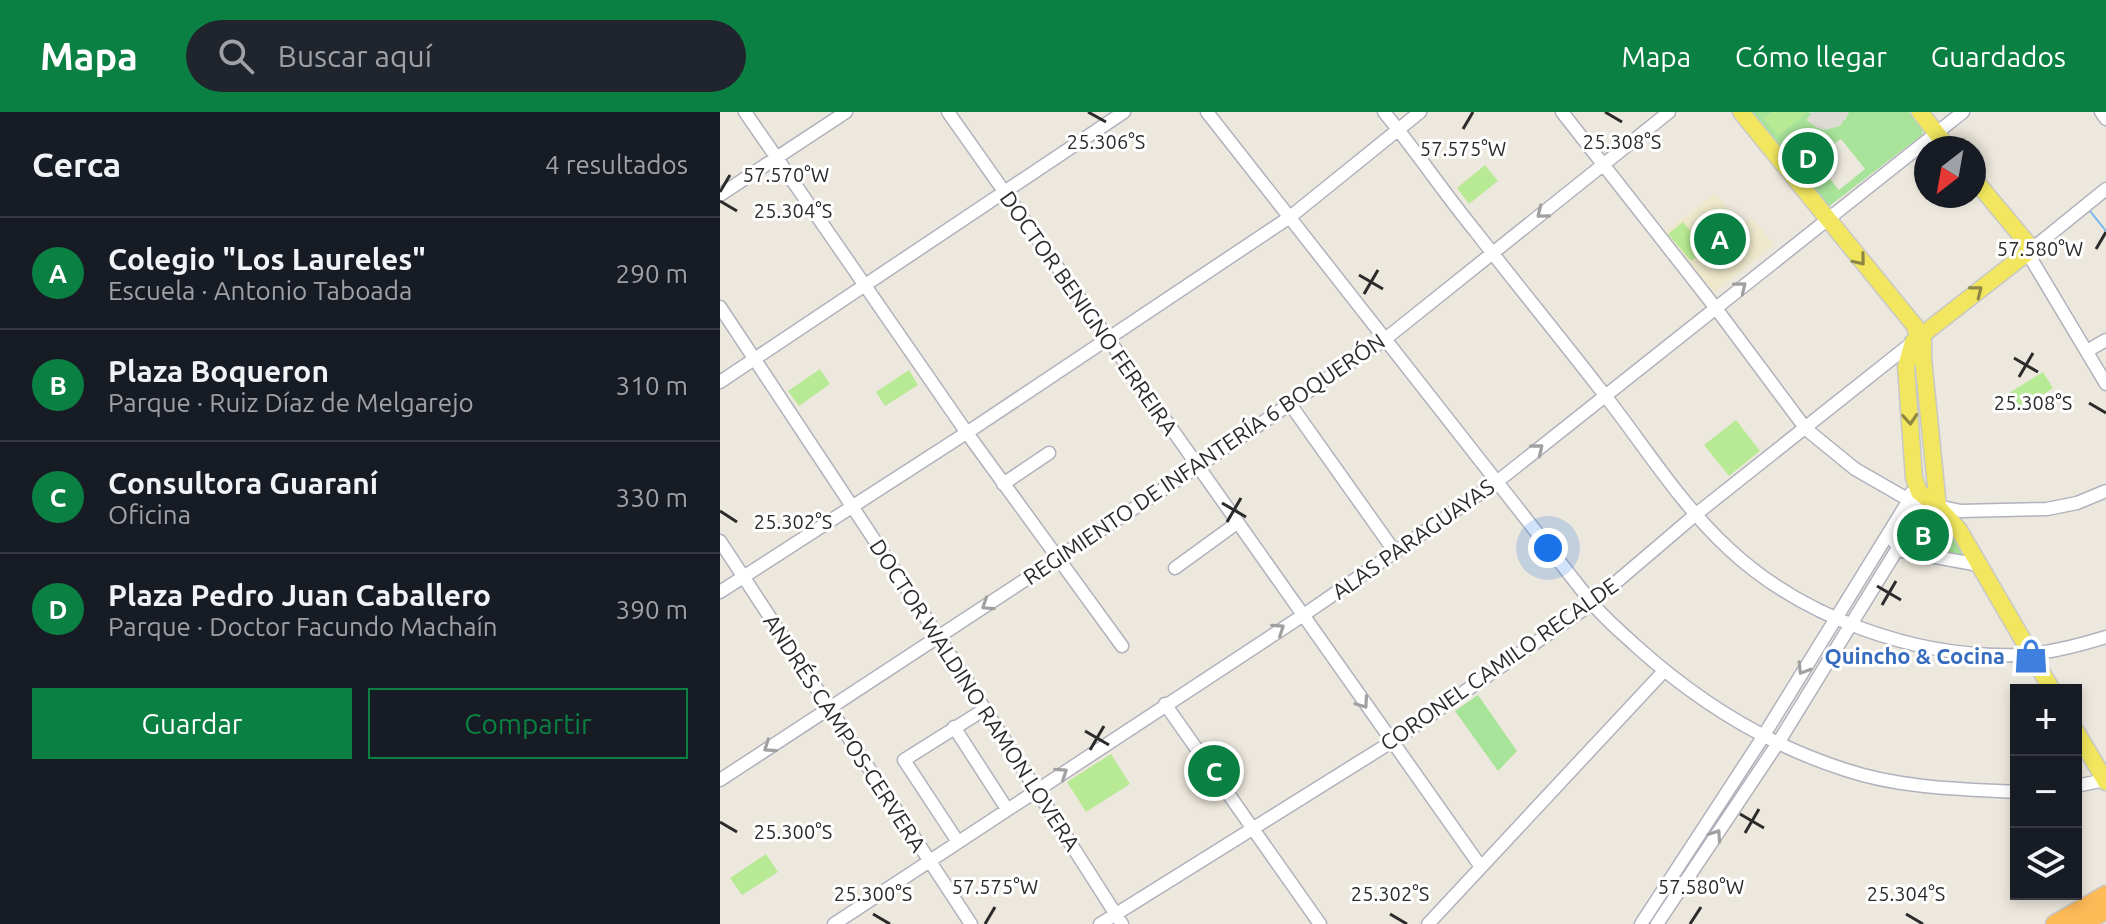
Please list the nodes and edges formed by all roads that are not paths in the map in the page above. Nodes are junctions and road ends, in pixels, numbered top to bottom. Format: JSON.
{"nodes":[{"id":1,"x":745,"y":112,"type":"edge"},
{"id":2,"x":846,"y":112,"type":"edge"},
{"id":3,"x":948,"y":112,"type":"edge"},
{"id":4,"x":1124,"y":112,"type":"edge"},
{"id":5,"x":1207,"y":112,"type":"edge"},
{"id":6,"x":1384,"y":112,"type":"edge"},
{"id":7,"x":1420,"y":112,"type":"edge"},
{"id":8,"x":1562,"y":112,"type":"edge"},
{"id":9,"x":1669,"y":112,"type":"edge"},
{"id":10,"x":1741,"y":112,"type":"edge"},
{"id":11,"x":1920,"y":112,"type":"edge"},
{"id":12,"x":1963,"y":112,"type":"edge"},
{"id":13,"x":2101,"y":112,"type":"edge"},
{"id":14,"x":2106,"y":119,"type":"edge"},
{"id":15,"x":1398,"y":129,"type":"junction"},
{"id":16,"x":1937,"y":133,"type":"junction"},
{"id":17,"x":1939,"y":136,"type":"edge"},
{"id":18,"x":776,"y":158,"type":"junction"},
{"id":19,"x":1603,"y":164,"type":"junction"},
{"id":20,"x":2106,"y":189,"type":"edge"},
{"id":21,"x":1004,"y":192,"type":"junction"},
{"id":22,"x":1986,"y":194,"type":"edge"},
{"id":23,"x":720,"y":195,"type":"edge"},
{"id":24,"x":1290,"y":217,"type":"junction"},
{"id":25,"x":1826,"y":218,"type":"junction"},
{"id":26,"x":2029,"y":250,"type":"junction"},
{"id":27,"x":1493,"y":254,"type":"junction"},
{"id":28,"x":864,"y":285,"type":"junction"},
{"id":29,"x":720,"y":307,"type":"edge"},
{"id":30,"x":1715,"y":307,"type":"junction"},
{"id":31,"x":1918,"y":338,"type":"junction"},
{"id":32,"x":1108,"y":339,"type":"junction"},
{"id":33,"x":1384,"y":340,"type":"junction"},
{"id":34,"x":2106,"y":340,"type":"edge"},
{"id":35,"x":2087,"y":351,"type":"junction"},
{"id":36,"x":754,"y":361,"type":"junction"},
{"id":37,"x":720,"y":382,"type":"edge"},
{"id":38,"x":2106,"y":384,"type":"edge"},
{"id":39,"x":1604,"y":395,"type":"junction"},
{"id":40,"x":1290,"y":404,"type":"junction"},
{"id":41,"x":1806,"y":429,"type":"junction"},
{"id":42,"x":967,"y":433,"type":"junction"},
{"id":43,"x":1049,"y":453,"type":"dead end"},
{"id":44,"x":1197,"y":467,"type":"junction"},
{"id":45,"x":1914,"y":478,"type":"junction"},
{"id":46,"x":1498,"y":481,"type":"junction"},
{"id":47,"x":1003,"y":484,"type":"junction"},
{"id":48,"x":2106,"y":491,"type":"edge"},
{"id":49,"x":1909,"y":500,"type":"junction"},
{"id":50,"x":852,"y":505,"type":"junction"},
{"id":51,"x":1938,"y":507,"type":"junction"},
{"id":52,"x":1695,"y":515,"type":"junction"},
{"id":53,"x":1237,"y":523,"type":"junction"},
{"id":54,"x":1888,"y":531,"type":"junction"},
{"id":55,"x":720,"y":541,"type":"edge"},
{"id":56,"x":1898,"y":548,"type":"junction"},
{"id":57,"x":1395,"y":552,"type":"junction"},
{"id":58,"x":1058,"y":559,"type":"junction"},
{"id":59,"x":1979,"y":565,"type":"junction"},
{"id":60,"x":1175,"y":568,"type":"dead end"},
{"id":61,"x":744,"y":576,"type":"junction"},
{"id":62,"x":720,"y":592,"type":"edge"},
{"id":63,"x":1592,"y":603,"type":"junction"},
{"id":64,"x":1301,"y":614,"type":"junction"},
{"id":65,"x":1834,"y":619,"type":"junction"},
{"id":66,"x":1849,"y":626,"type":"junction"},
{"id":67,"x":938,"y":636,"type":"junction"},
{"id":68,"x":2106,"y":637,"type":"edge"},
{"id":69,"x":1122,"y":646,"type":"dead end"},
{"id":70,"x":2031,"y":654,"type":"junction"},
{"id":71,"x":1664,"y":671,"type":"junction"},
{"id":72,"x":2048,"y":684,"type":"edge"},
{"id":73,"x":1165,"y":704,"type":"junction"},
{"id":74,"x":829,"y":707,"type":"junction"},
{"id":75,"x":985,"y":709,"type":"junction"},
{"id":76,"x":954,"y":727,"type":"junction"},
{"id":77,"x":1763,"y":735,"type":"junction"},
{"id":78,"x":2082,"y":741,"type":"edge"},
{"id":79,"x":1391,"y":742,"type":"junction"},
{"id":80,"x":1778,"y":743,"type":"junction"},
{"id":81,"x":720,"y":780,"type":"edge"},
{"id":82,"x":2106,"y":781,"type":"edge"},
{"id":83,"x":2082,"y":785,"type":"edge"},
{"id":84,"x":1037,"y":790,"type":"junction"},
{"id":85,"x":2010,"y":792,"type":"edge"},
{"id":86,"x":1007,"y":809,"type":"junction"},
{"id":87,"x":1252,"y":830,"type":"junction"},
{"id":88,"x":958,"y":842,"type":"junction"},
{"id":89,"x":928,"y":862,"type":"junction"},
{"id":90,"x":1481,"y":867,"type":"junction"},
{"id":91,"x":1672,"y":890,"type":"junction"},
{"id":92,"x":2106,"y":895,"type":"edge"},
{"id":93,"x":1118,"y":919,"type":"edge"},
{"id":94,"x":834,"y":924,"type":"edge"},
{"id":95,"x":971,"y":924,"type":"edge"},
{"id":96,"x":1100,"y":924,"type":"edge"},
{"id":97,"x":1320,"y":924,"type":"edge"},
{"id":98,"x":1428,"y":924,"type":"edge"},
{"id":99,"x":1641,"y":924,"type":"edge"},
{"id":100,"x":1657,"y":924,"type":"edge"},
{"id":101,"x":2055,"y":924,"type":"edge"}],
"edges":[{"from":1,"to":18,"type":"street"},
{"from":2,"to":18,"type":"street"},
{"from":3,"to":21,"type":"street","name":"DOCTOR BENIGNO FERREIRA"},
{"from":4,"to":21,"type":"street"},
{"from":5,"to":24,"type":"street"},
{"from":6,"to":15,"type":"street"},
{"from":7,"to":15,"type":"street"},
{"from":8,"to":19,"type":"street"},
{"from":9,"to":19,"type":"street","name":"REGIMIENTO DE INFANTERÍA 6 BOQUERÓN"},
{"from":10,"to":25,"type":"main road"},
{"from":11,"to":16,"type":"main road"},
{"from":12,"to":16,"type":"street","name":"ALAS PARAGUAYAS"},
{"from":13,"to":14,"type":"street"},
{"from":15,"to":24,"type":"street"},
{"from":15,"to":27,"type":"street"},
{"from":16,"to":17,"type":"main road"},
{"from":16,"to":25,"type":"street","name":"ALAS PARAGUAYAS"},
{"from":18,"to":23,"type":"street"},
{"from":18,"to":28,"type":"street"},
{"from":19,"to":27,"type":"street","name":"REGIMIENTO DE INFANTERÍA 6 BOQUERÓN","one_way":true},
{"from":19,"to":30,"type":"street"},
{"from":20,"to":26,"type":"street","name":"CORONEL CAMILO RECALDE"},
{"from":21,"to":28,"type":"street"},
{"from":21,"to":32,"type":"street","name":"DOCTOR BENIGNO FERREIRA"},
{"from":22,"to":26,"type":"main road"},
{"from":24,"to":32,"type":"street"},
{"from":24,"to":33,"type":"street"},
{"from":30,"to":25,"type":"street","name":"ALAS PARAGUAYAS","one_way":true},
{"from":25,"to":31,"type":"main road","one_way":true},
{"from":31,"to":26,"type":"main road","name":"CORONEL CAMILO RECALDE","one_way":true},
{"from":26,"to":35,"type":"street"},
{"from":27,"to":33,"type":"street","name":"REGIMIENTO DE INFANTERÍA 6 BOQUERÓN"},
{"from":27,"to":39,"type":"street"},
{"from":28,"to":36,"type":"street"},
{"from":28,"to":42,"type":"street"},
{"from":29,"to":36,"type":"street","name":"DOCTOR WALDINO RAMON LOVERA"},
{"from":30,"to":39,"type":"street","name":"ALAS PARAGUAYAS"},
{"from":30,"to":41,"type":"street"},
{"from":31,"to":41,"type":"street","name":"CORONEL CAMILO RECALDE"},
{"from":31,"to":45,"type":"main road","one_way":true},
{"from":31,"to":51,"type":"main road"},
{"from":32,"to":42,"type":"street"},
{"from":32,"to":44,"type":"street","name":"DOCTOR BENIGNO FERREIRA"},
{"from":33,"to":40,"type":"street","name":"REGIMIENTO DE INFANTERÍA 6 BOQUERÓN"},
{"from":33,"to":46,"type":"street"},
{"from":34,"to":35,"type":"street"},
{"from":35,"to":38,"type":"street"},
{"from":36,"to":37,"type":"street"},
{"from":36,"to":50,"type":"street","name":"DOCTOR WALDINO RAMON LOVERA"},
{"from":46,"to":39,"type":"street","name":"ALAS PARAGUAYAS","one_way":true},
{"from":39,"to":52,"type":"street"},
{"from":40,"to":44,"type":"street","name":"REGIMIENTO DE INFANTERÍA 6 BOQUERÓN"},
{"from":40,"to":57,"type":"street"},
{"from":41,"to":49,"type":"street"},
{"from":41,"to":52,"type":"street","name":"CORONEL CAMILO RECALDE"},
{"from":42,"to":47,"type":"street"},
{"from":42,"to":50,"type":"street"},
{"from":43,"to":47,"type":"street"},
{"from":44,"to":53,"type":"street","name":"DOCTOR BENIGNO FERREIRA"},
{"from":44,"to":58,"type":"street","name":"REGIMIENTO DE INFANTERÍA 6 BOQUERÓN"},
{"from":45,"to":49,"type":"street"},
{"from":45,"to":51,"type":"main road"},
{"from":46,"to":57,"type":"street","name":"ALAS PARAGUAYAS"},
{"from":46,"to":63,"type":"street"},
{"from":47,"to":58,"type":"street"},
{"from":48,"to":51,"type":"street"},
{"from":49,"to":51,"type":"street"},
{"from":49,"to":54,"type":"street"},
{"from":50,"to":61,"type":"street"},
{"from":50,"to":67,"type":"street","name":"DOCTOR WALDINO RAMON LOVERA"},
{"from":51,"to":59,"type":"main road"},
{"from":52,"to":63,"type":"street","name":"CORONEL CAMILO RECALDE"},
{"from":52,"to":65,"type":"street"},
{"from":53,"to":60,"type":"street"},
{"from":53,"to":64,"type":"street","name":"DOCTOR BENIGNO FERREIRA"},
{"from":54,"to":56,"type":"street"},
{"from":54,"to":65,"type":"street"},
{"from":55,"to":61,"type":"street","name":"ANDRÉS CAMPOS-CERVERA"},
{"from":56,"to":59,"type":"street"},
{"from":56,"to":66,"type":"street"},
{"from":57,"to":64,"type":"street","name":"ALAS PARAGUAYAS"},
{"from":58,"to":67,"type":"street","name":"REGIMIENTO DE INFANTERÍA 6 BOQUERÓN","one_way":true},
{"from":58,"to":69,"type":"street"},
{"from":59,"to":70,"type":"main road"},
{"from":61,"to":62,"type":"street"},
{"from":61,"to":74,"type":"street","name":"ANDRÉS CAMPOS-CERVERA"},
{"from":63,"to":71,"type":"street"},
{"from":63,"to":79,"type":"street","name":"CORONEL CAMILO RECALDE"},
{"from":73,"to":64,"type":"street","name":"ALAS PARAGUAYAS","one_way":true},
{"from":64,"to":79,"type":"street","name":"DOCTOR BENIGNO FERREIRA","one_way":true},
{"from":65,"to":66,"type":"street"},
{"from":65,"to":77,"type":"street","one_way":true},
{"from":66,"to":70,"type":"street"},
{"from":66,"to":80,"type":"street"},
{"from":67,"to":74,"type":"street","name":"REGIMIENTO DE INFANTERÍA 6 BOQUERÓN"},
{"from":67,"to":75,"type":"street","name":"DOCTOR WALDINO RAMON LOVERA"},
{"from":68,"to":70,"type":"street"},
{"from":70,"to":72,"type":"main road"},
{"from":71,"to":77,"type":"street"},
{"from":71,"to":90,"type":"street"},
{"from":84,"to":73,"type":"street","name":"ALAS PARAGUAYAS","one_way":true},
{"from":73,"to":87,"type":"street"},
{"from":74,"to":81,"type":"street","name":"REGIMIENTO DE INFANTERÍA 6 BOQUERÓN","one_way":true},
{"from":74,"to":89,"type":"street","name":"ANDRÉS CAMPOS-CERVERA"},
{"from":75,"to":76,"type":"street"},
{"from":75,"to":84,"type":"street","name":"DOCTOR WALDINO RAMON LOVERA"},
{"from":76,"to":86,"type":"street"},
{"from":76,"to":88,"type":"street"},
{"from":77,"to":80,"type":"street"},
{"from":77,"to":91,"type":"street"},
{"from":78,"to":82,"type":"main road"},
{"from":79,"to":87,"type":"street","name":"CORONEL CAMILO RECALDE"},
{"from":79,"to":90,"type":"street","name":"DOCTOR BENIGNO FERREIRA"},
{"from":80,"to":85,"type":"street"},
{"from":91,"to":80,"type":"street","one_way":true},
{"from":82,"to":83,"type":"street"},
{"from":84,"to":86,"type":"street","name":"ALAS PARAGUAYAS"},
{"from":84,"to":93,"type":"street","name":"DOCTOR WALDINO RAMON LOVERA"},
{"from":86,"to":88,"type":"street","name":"ALAS PARAGUAYAS"},
{"from":87,"to":93,"type":"street","name":"CORONEL CAMILO RECALDE"},
{"from":87,"to":97,"type":"street"},
{"from":88,"to":89,"type":"street","name":"ALAS PARAGUAYAS"},
{"from":89,"to":94,"type":"street","name":"ALAS PARAGUAYAS"},
{"from":89,"to":95,"type":"street","name":"ANDRÉS CAMPOS-CERVERA"},
{"from":90,"to":98,"type":"street"},
{"from":91,"to":99,"type":"street"},
{"from":91,"to":100,"type":"street"},
{"from":92,"to":101,"type":"highway"},
{"from":93,"to":96,"type":"street","name":"CORONEL CAMILO RECALDE"}]}
